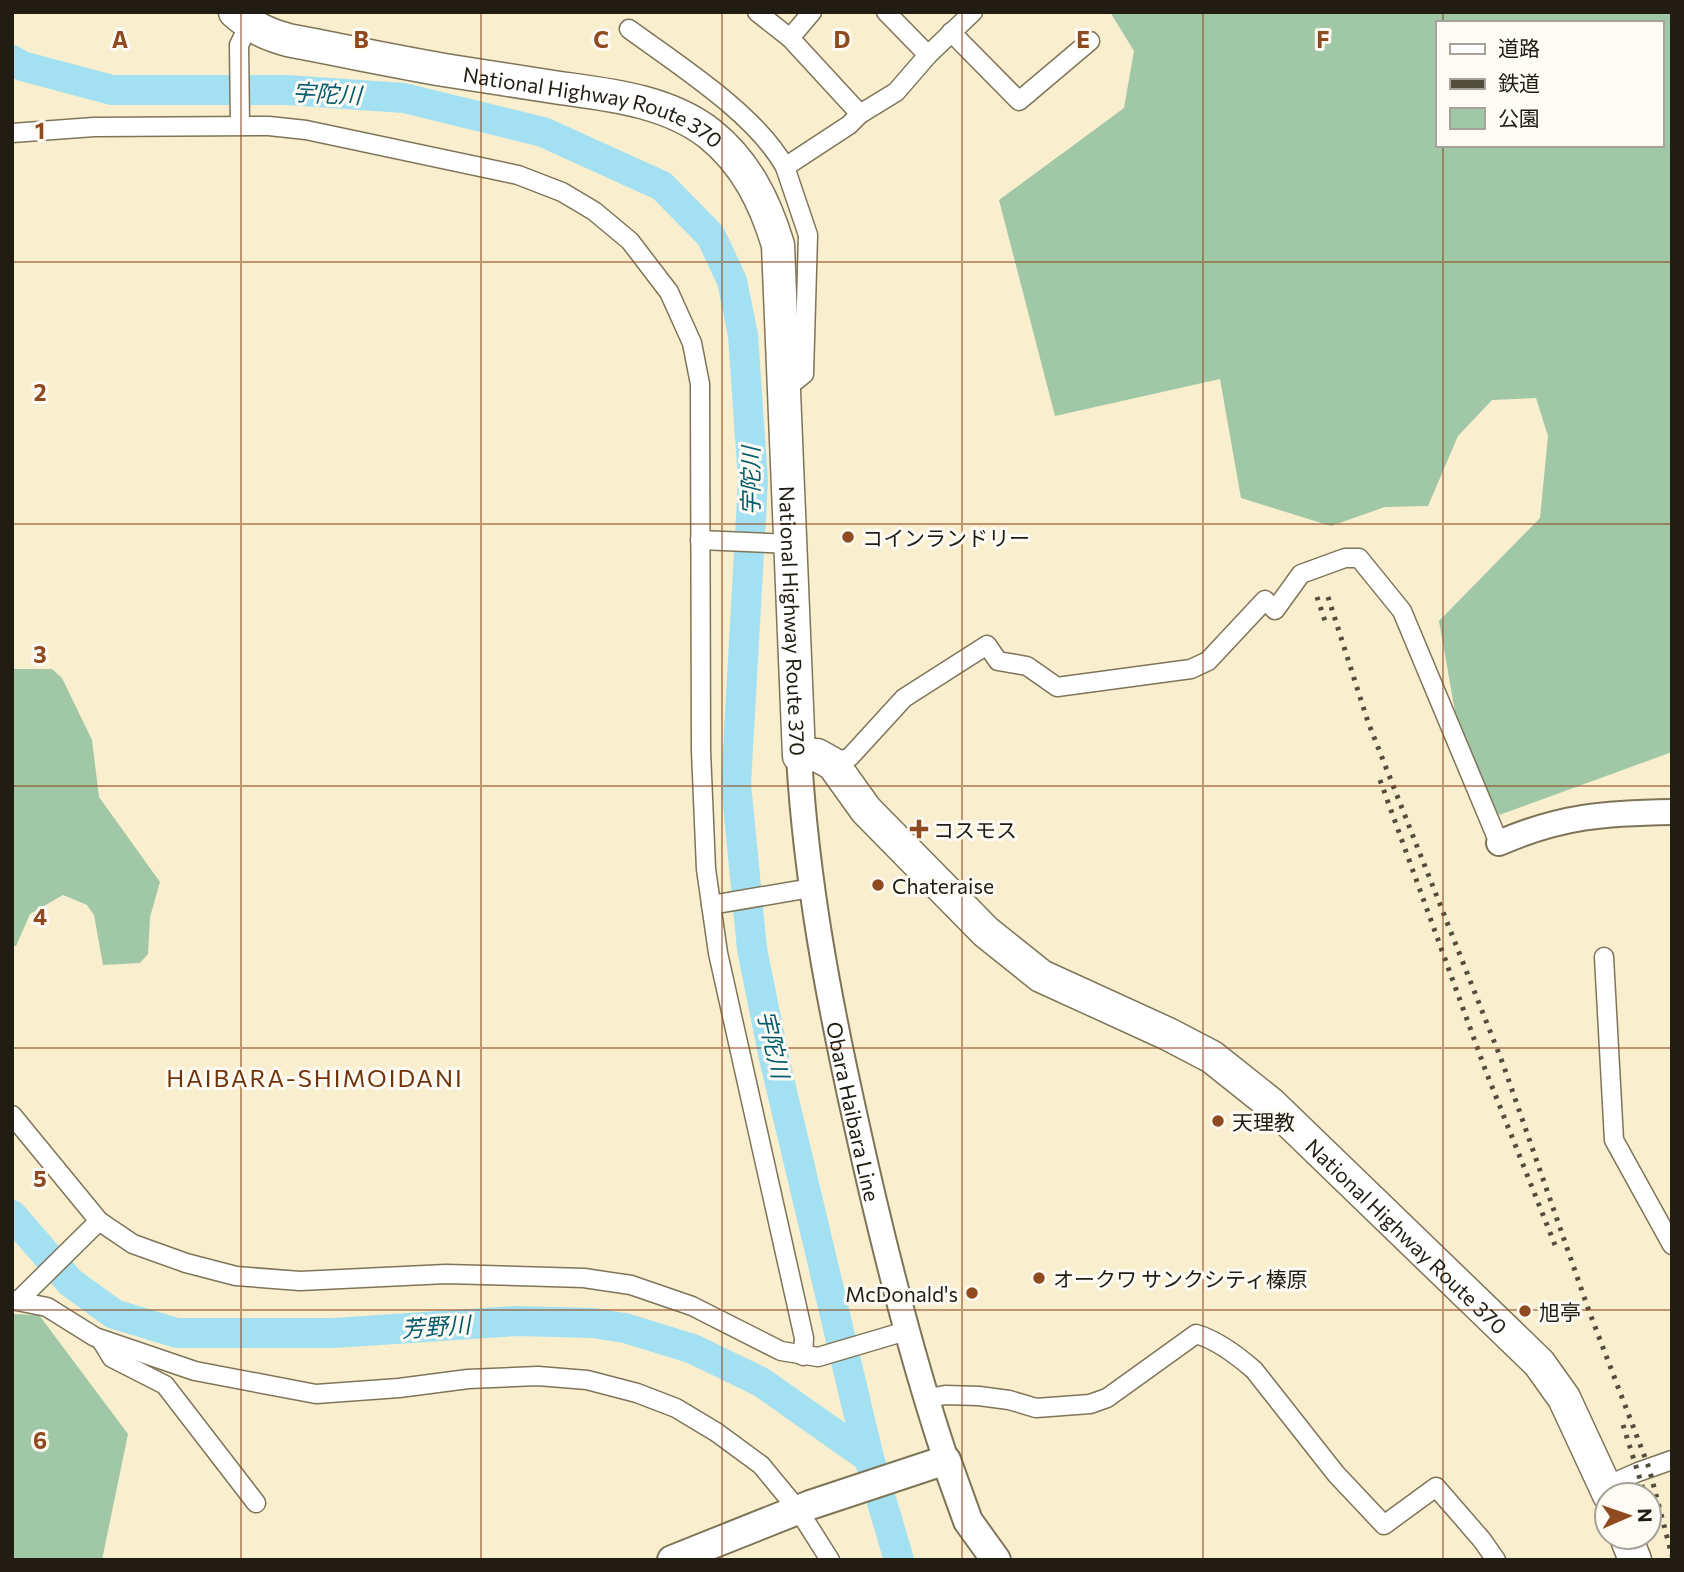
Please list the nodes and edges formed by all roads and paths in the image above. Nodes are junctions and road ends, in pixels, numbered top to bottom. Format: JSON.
{"nodes":[{"id":1,"x":757,"y":12,"type":"edge"},
{"id":2,"x":812,"y":12,"type":"edge"},
{"id":3,"x":886,"y":12,"type":"edge"},
{"id":4,"x":973,"y":12,"type":"edge"},
{"id":5,"x":241,"y":29,"type":"edge"},
{"id":6,"x":629,"y":29,"type":"dead end"},
{"id":7,"x":951,"y":32,"type":"junction"},
{"id":8,"x":790,"y":38,"type":"junction"},
{"id":9,"x":1090,"y":41,"type":"dead end"},
{"id":10,"x":928,"y":55,"type":"junction"},
{"id":11,"x":860,"y":114,"type":"junction"},
{"id":12,"x":240,"y":123,"type":"junction"},
{"id":13,"x":12,"y":132,"type":"edge"},
{"id":14,"x":785,"y":167,"type":"junction"},
{"id":15,"x":784,"y":390,"type":"junction"},
{"id":16,"x":703,"y":540,"type":"junction"},
{"id":17,"x":785,"y":544,"type":"junction"},
{"id":18,"x":793,"y":644,"type":"junction"},
{"id":19,"x":799,"y":755,"type":"junction"},
{"id":20,"x":833,"y":764,"type":"junction"},
{"id":21,"x":1672,"y":812,"type":"edge"},
{"id":22,"x":1499,"y":843,"type":"joint"},
{"id":23,"x":811,"y":888,"type":"junction"},
{"id":24,"x":713,"y":905,"type":"junction"},
{"id":25,"x":1604,"y":957,"type":"dead end"},
{"id":26,"x":12,"y":1115,"type":"edge"},
{"id":27,"x":94,"y":1226,"type":"junction"},
{"id":28,"x":1672,"y":1245,"type":"edge"},
{"id":29,"x":16,"y":1300,"type":"edge"},
{"id":30,"x":906,"y":1331,"type":"junction"},
{"id":31,"x":101,"y":1340,"type":"junction"},
{"id":32,"x":811,"y":1357,"type":"junction"},
{"id":33,"x":925,"y":1399,"type":"junction"},
{"id":34,"x":1672,"y":1461,"type":"edge"},
{"id":35,"x":936,"y":1464,"type":"junction"},
{"id":36,"x":1603,"y":1481,"type":"edge"},
{"id":37,"x":1624,"y":1481,"type":"edge"},
{"id":38,"x":256,"y":1503,"type":"dead end"},
{"id":39,"x":805,"y":1508,"type":"junction"},
{"id":40,"x":684,"y":1558,"type":"edge"},
{"id":41,"x":830,"y":1560,"type":"edge"},
{"id":42,"x":996,"y":1560,"type":"edge"},
{"id":43,"x":1496,"y":1560,"type":"edge"}],
"edges":[{"from":1,"to":8,"type":"street"},
{"from":2,"to":8,"type":"street"},
{"from":3,"to":10,"type":"street"},
{"from":4,"to":7,"type":"street"},
{"from":5,"to":12,"type":"street"},
{"from":5,"to":15,"type":"highway","name":"National Highway Route 370"},
{"from":6,"to":14,"type":"street"},
{"from":7,"to":9,"type":"street"},
{"from":7,"to":10,"type":"street"},
{"from":8,"to":11,"type":"street"},
{"from":10,"to":11,"type":"street"},
{"from":11,"to":14,"type":"street"},
{"from":12,"to":13,"type":"street"},
{"from":12,"to":16,"type":"street"},
{"from":14,"to":15,"type":"street"},
{"from":15,"to":17,"type":"highway","name":"National Highway Route 370"},
{"from":16,"to":17,"type":"street"},
{"from":16,"to":24,"type":"street"},
{"from":17,"to":18,"type":"highway","name":"National Highway Route 370"},
{"from":18,"to":19,"type":"highway","name":"National Highway Route 370"},
{"from":18,"to":20,"type":"highway"},
{"from":19,"to":20,"type":"highway","name":"National Highway Route 370"},
{"from":19,"to":23,"type":"main road","name":"Obara Haibara Line"},
{"from":20,"to":22,"type":"street"},
{"from":20,"to":36,"type":"highway","name":"National Highway Route 370"},
{"from":21,"to":22,"type":"main road"},
{"from":23,"to":24,"type":"street"},
{"from":23,"to":30,"type":"main road","name":"Obara Haibara Line"},
{"from":24,"to":32,"type":"street"},
{"from":25,"to":28,"type":"street"},
{"from":26,"to":27,"type":"street"},
{"from":27,"to":29,"type":"street"},
{"from":27,"to":32,"type":"street"},
{"from":29,"to":31,"type":"street"},
{"from":30,"to":32,"type":"street"},
{"from":30,"to":33,"type":"main road","name":"Obara Haibara Line"},
{"from":31,"to":38,"type":"street"},
{"from":31,"to":39,"type":"street"},
{"from":33,"to":35,"type":"main road","name":"Obara Haibara Line"},
{"from":33,"to":43,"type":"street"},
{"from":34,"to":37,"type":"street"},
{"from":35,"to":39,"type":"main road"},
{"from":35,"to":42,"type":"main road"},
{"from":39,"to":40,"type":"main road"},
{"from":39,"to":41,"type":"street"}]}
